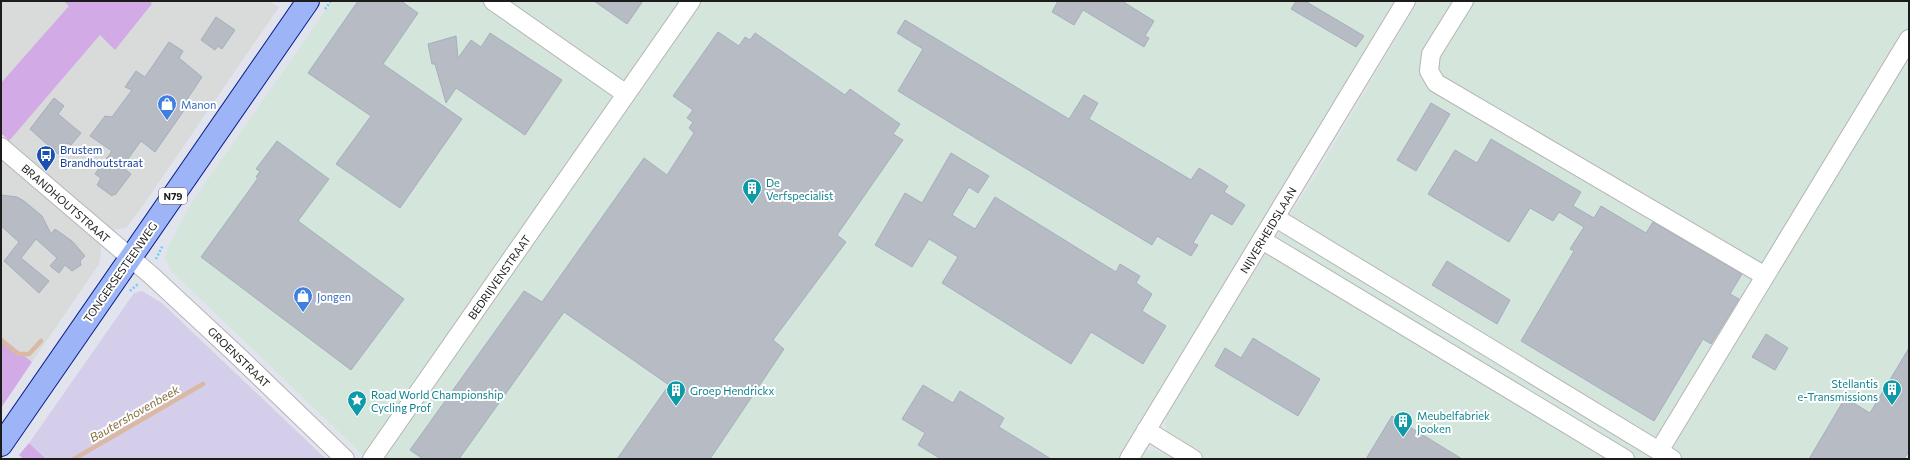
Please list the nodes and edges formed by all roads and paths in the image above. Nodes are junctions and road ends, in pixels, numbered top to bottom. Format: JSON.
{"nodes":[{"id":1,"x":308,"y":1,"type":"edge"},
{"id":2,"x":493,"y":1,"type":"edge"},
{"id":3,"x":691,"y":1,"type":"edge"},
{"id":4,"x":1406,"y":1,"type":"edge"},
{"id":5,"x":1464,"y":1,"type":"edge"},
{"id":6,"x":1909,"y":39,"type":"edge"},
{"id":7,"x":626,"y":94,"type":"junction"},
{"id":8,"x":1,"y":147,"type":"edge"},
{"id":9,"x":1276,"y":218,"type":"junction"},
{"id":10,"x":1262,"y":240,"type":"junction"},
{"id":11,"x":130,"y":258,"type":"junction"},
{"id":12,"x":1765,"y":276,"type":"junction"},
{"id":13,"x":1498,"y":353,"type":"junction"},
{"id":14,"x":1485,"y":375,"type":"junction"},
{"id":15,"x":1146,"y":430,"type":"junction"},
{"id":16,"x":1,"y":445,"type":"edge"},
{"id":17,"x":1665,"y":455,"type":"edge"},
{"id":18,"x":345,"y":459,"type":"edge"},
{"id":19,"x":372,"y":459,"type":"edge"},
{"id":20,"x":1128,"y":459,"type":"edge"},
{"id":21,"x":1193,"y":459,"type":"edge"},
{"id":22,"x":1625,"y":459,"type":"edge"}],
"edges":[{"from":1,"to":11,"type":"main road","name":"TONGERSESTEENWEG","number":"N79"},
{"from":2,"to":7,"type":"street"},
{"from":3,"to":7,"type":"street","name":"BEDRIJVENSTRAAT"},
{"from":4,"to":9,"type":"street","name":"NIJVERHEIDSLAAN"},
{"from":5,"to":12,"type":"street"},
{"from":6,"to":12,"type":"street"},
{"from":7,"to":19,"type":"street","name":"BEDRIJVENSTRAAT"},
{"from":8,"to":11,"type":"street","name":"BRANDHOUTSTRAAT"},
{"from":9,"to":10,"type":"street","name":"NIJVERHEIDSLAAN"},
{"from":9,"to":13,"type":"street"},
{"from":10,"to":14,"type":"street"},
{"from":10,"to":15,"type":"street","name":"NIJVERHEIDSLAAN"},
{"from":11,"to":16,"type":"main road","name":"TONGERSESTEENWEG","number":"N79"},
{"from":11,"to":18,"type":"street","name":"GROENSTRAAT"},
{"from":12,"to":17,"type":"street"},
{"from":13,"to":14,"type":"street"},
{"from":13,"to":17,"type":"street"},
{"from":14,"to":22,"type":"street"},
{"from":15,"to":20,"type":"street","name":"NIJVERHEIDSLAAN"},
{"from":15,"to":21,"type":"street"}]}
